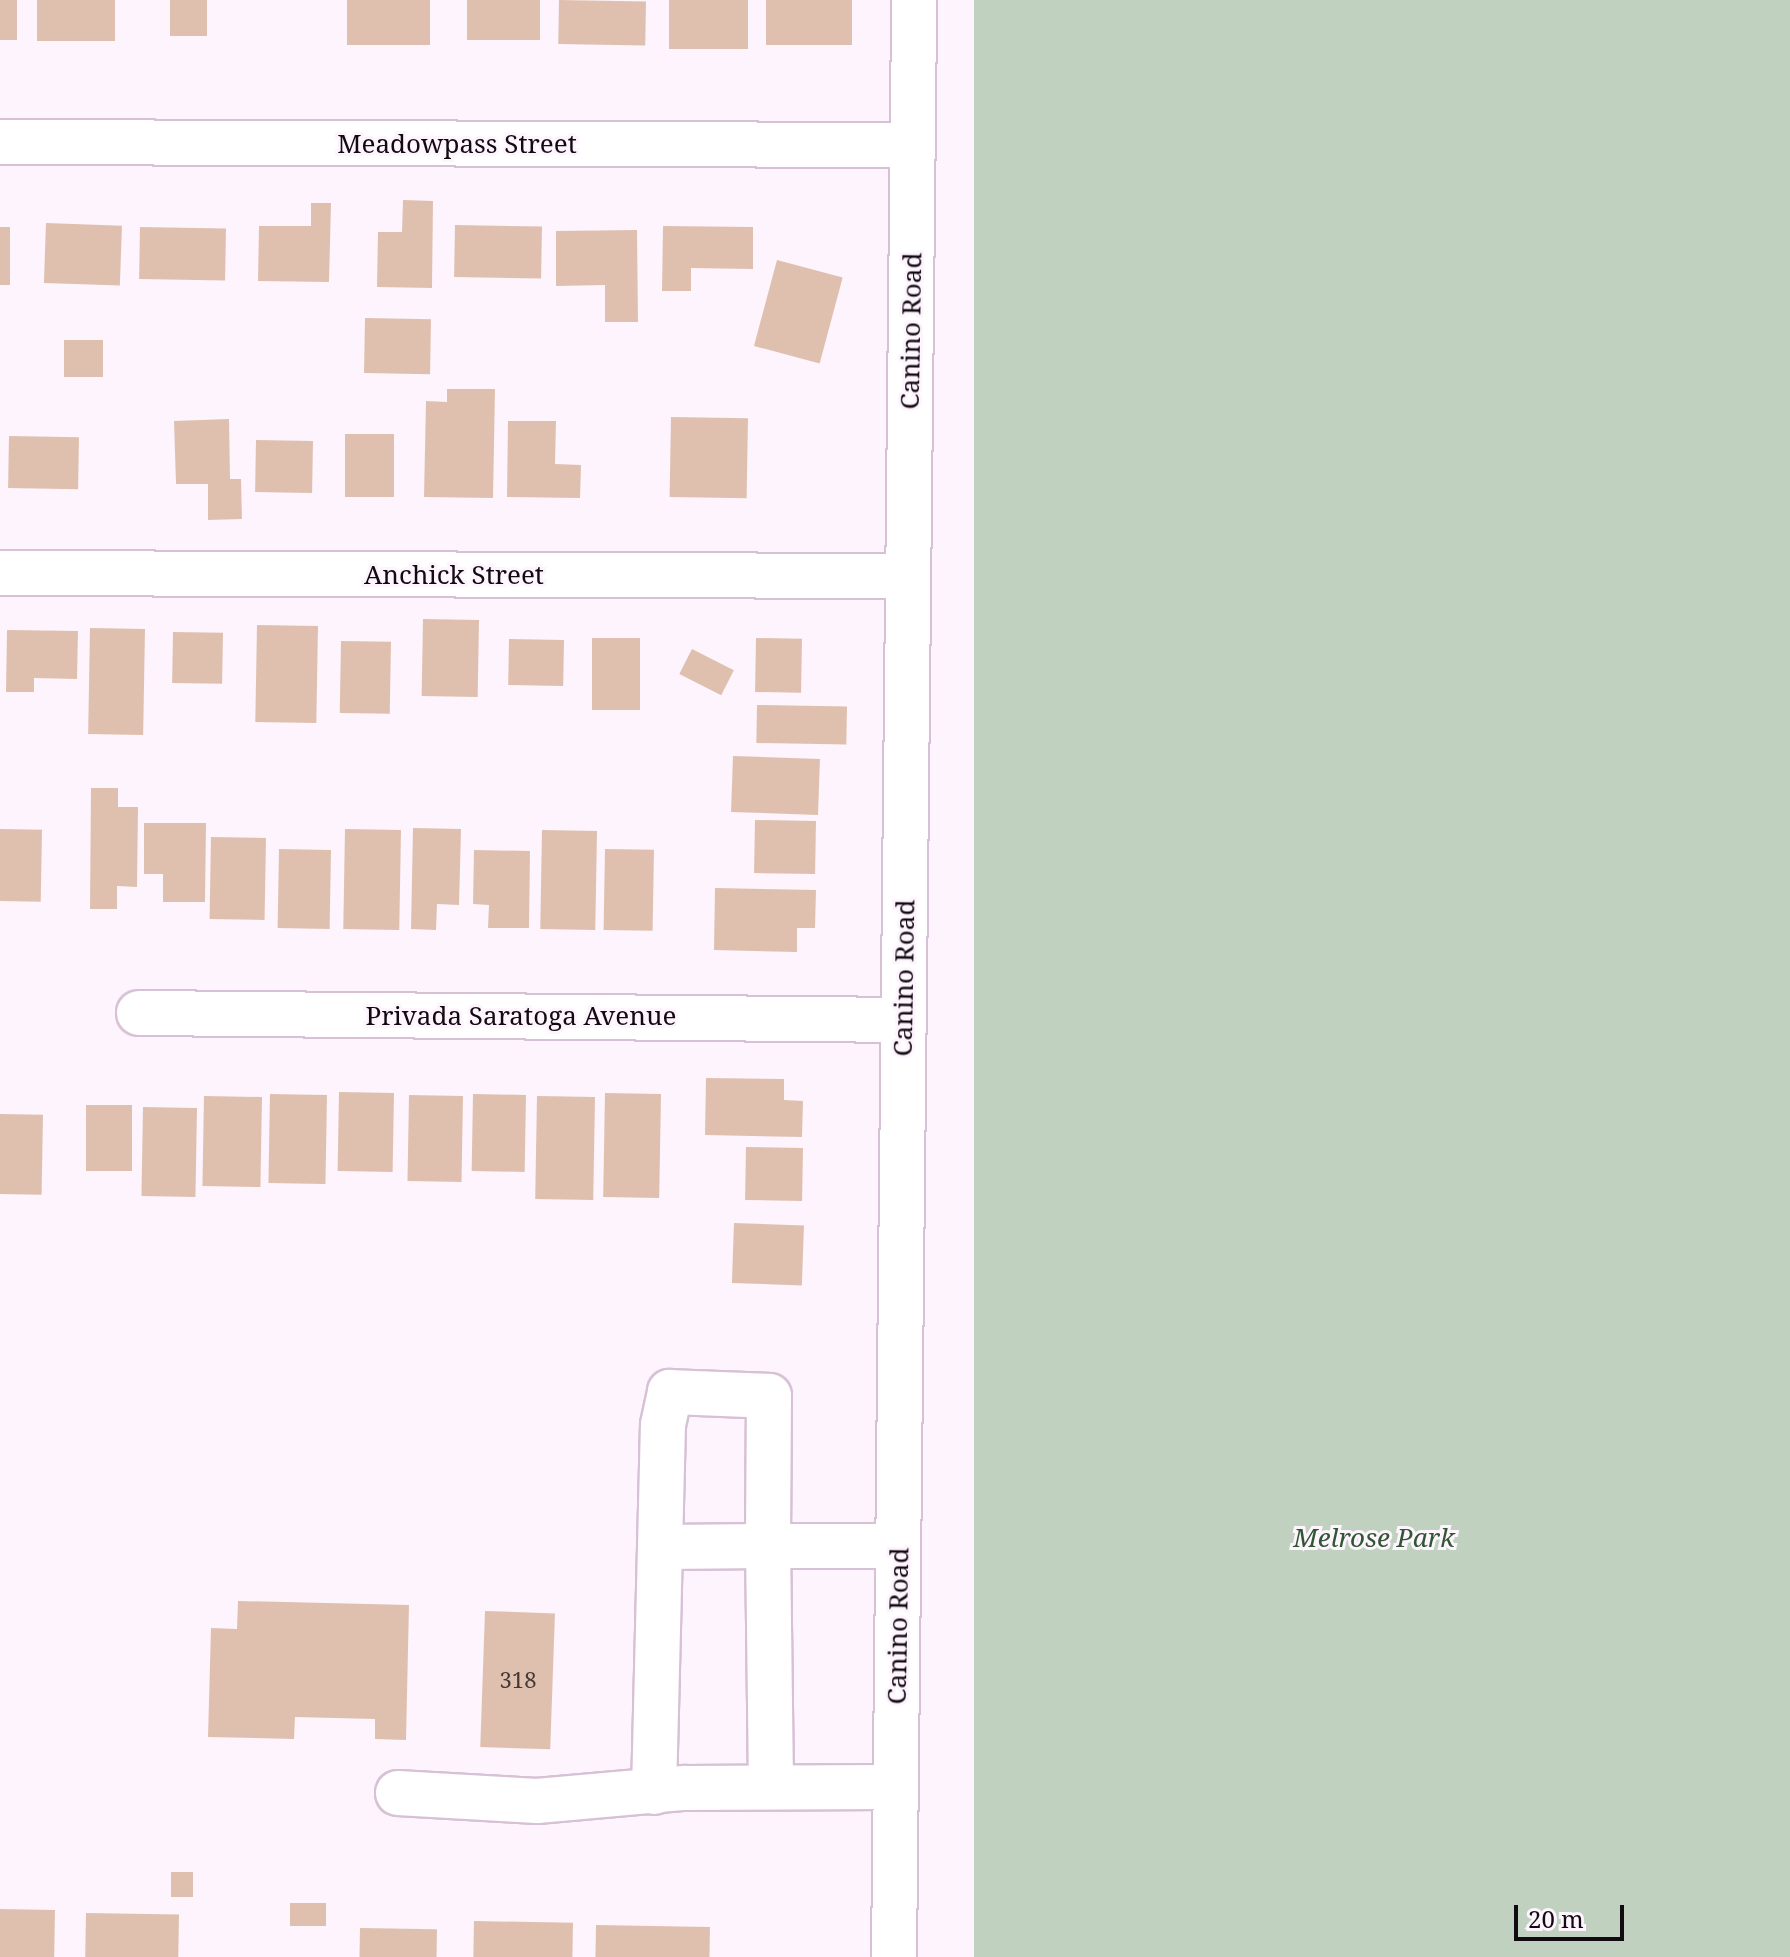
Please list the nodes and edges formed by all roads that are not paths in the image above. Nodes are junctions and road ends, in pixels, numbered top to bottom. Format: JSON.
{"nodes":[{"id":1,"x":914,"y":0,"type":"edge"},
{"id":2,"x":0,"y":142,"type":"edge"},
{"id":3,"x":913,"y":145,"type":"junction"},
{"id":4,"x":0,"y":573,"type":"edge"},
{"id":5,"x":907,"y":576,"type":"junction"},
{"id":6,"x":139,"y":1013,"type":"dead end"},
{"id":7,"x":903,"y":1020,"type":"junction"},
{"id":8,"x":768,"y":1546,"type":"junction"},
{"id":9,"x":898,"y":1546,"type":"junction"},
{"id":10,"x":660,"y":1547,"type":"junction"},
{"id":11,"x":771,"y":1787,"type":"junction"},
{"id":12,"x":896,"y":1787,"type":"junction"},
{"id":13,"x":654,"y":1792,"type":"junction"},
{"id":14,"x":398,"y":1793,"type":"dead end"},
{"id":15,"x":894,"y":1957,"type":"edge"}],
"edges":[{"from":1,"to":3,"type":"street","name":"Canino Road"},
{"from":2,"to":3,"type":"street","name":"Meadowpass Street"},
{"from":3,"to":5,"type":"street","name":"Canino Road"},
{"from":4,"to":5,"type":"street","name":"Anchick Street"},
{"from":5,"to":7,"type":"street","name":"Canino Road"},
{"from":6,"to":7,"type":"street","name":"Privada Saratoga Avenue"},
{"from":7,"to":9,"type":"street","name":"Canino Road"},
{"from":8,"to":9,"type":"street"},
{"from":8,"to":10,"type":"street"},
{"from":8,"to":10,"type":"street"},
{"from":8,"to":11,"type":"street"},
{"from":9,"to":12,"type":"street","name":"Canino Road"},
{"from":10,"to":13,"type":"street"},
{"from":11,"to":12,"type":"street"},
{"from":11,"to":13,"type":"street"},
{"from":12,"to":15,"type":"street","name":"Canino Road"},
{"from":13,"to":14,"type":"street"}]}
